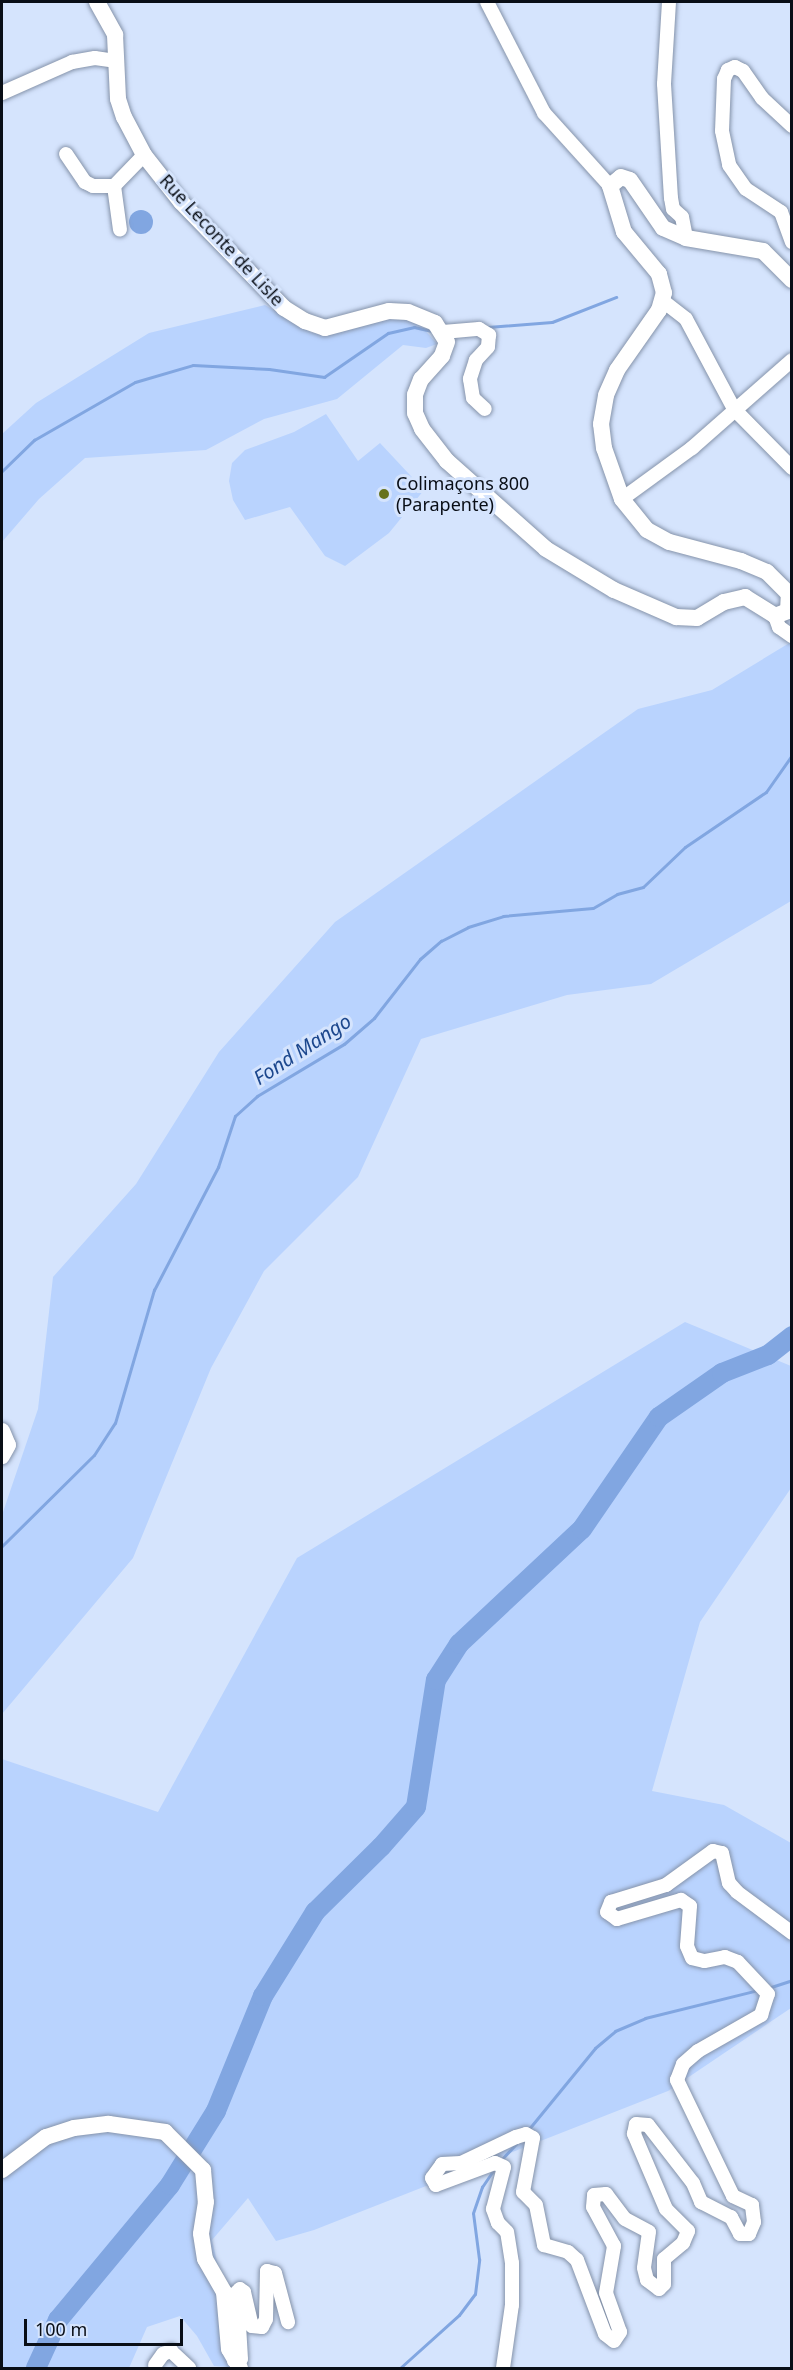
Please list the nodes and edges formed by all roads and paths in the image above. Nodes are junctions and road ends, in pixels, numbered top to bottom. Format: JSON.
{"nodes":[{"id":1,"x":97,"y":2,"type":"edge"},
{"id":2,"x":487,"y":2,"type":"edge"},
{"id":3,"x":669,"y":2,"type":"edge"},
{"id":4,"x":117,"y":61,"type":"junction"},
{"id":5,"x":2,"y":93,"type":"edge"},
{"id":6,"x":792,"y":126,"type":"edge"},
{"id":7,"x":66,"y":154,"type":"dead end"},
{"id":8,"x":144,"y":155,"type":"junction"},
{"id":9,"x":114,"y":186,"type":"junction"},
{"id":10,"x":610,"y":186,"type":"junction"},
{"id":11,"x":120,"y":230,"type":"dead end"},
{"id":12,"x":686,"y":238,"type":"junction"},
{"id":13,"x":792,"y":242,"type":"edge"},
{"id":14,"x":792,"y":279,"type":"edge"},
{"id":15,"x":663,"y":301,"type":"junction"},
{"id":16,"x":443,"y":332,"type":"junction"},
{"id":17,"x":792,"y":360,"type":"edge"},
{"id":18,"x":485,"y":409,"type":"dead end"},
{"id":19,"x":734,"y":409,"type":"junction"},
{"id":20,"x":792,"y":468,"type":"edge"},
{"id":21,"x":622,"y":499,"type":"junction"},
{"id":22,"x":775,"y":616,"type":"junction"},
{"id":23,"x":792,"y":636,"type":"edge"},
{"id":24,"x":2,"y":1431,"type":"edge"},
{"id":25,"x":2,"y":1456,"type":"edge"},
{"id":26,"x":792,"y":1933,"type":"edge"},
{"id":27,"x":2,"y":2170,"type":"edge"},
{"id":28,"x":288,"y":2322,"type":"dead end"},
{"id":29,"x":155,"y":2365,"type":"dead end"},
{"id":30,"x":237,"y":2365,"type":"edge"},
{"id":31,"x":189,"y":2368,"type":"edge"},
{"id":32,"x":503,"y":2368,"type":"edge"}],
"edges":[{"from":1,"to":4,"type":"main road","name":"Rue Leconte de Lisle"},
{"from":2,"to":10,"type":"street"},
{"from":3,"to":12,"type":"street"},
{"from":4,"to":5,"type":"street"},
{"from":4,"to":8,"type":"main road","name":"Rue Leconte de Lisle"},
{"from":6,"to":13,"type":"street"},
{"from":7,"to":9,"type":"street"},
{"from":8,"to":9,"type":"street"},
{"from":8,"to":16,"type":"main road","name":"Rue Leconte de Lisle"},
{"from":9,"to":11,"type":"street"},
{"from":10,"to":12,"type":"main road"},
{"from":10,"to":15,"type":"main road"},
{"from":12,"to":14,"type":"main road"},
{"from":15,"to":19,"type":"street"},
{"from":15,"to":21,"type":"main road"},
{"from":16,"to":18,"type":"street"},
{"from":16,"to":22,"type":"main road"},
{"from":17,"to":19,"type":"street"},
{"from":19,"to":20,"type":"street"},
{"from":19,"to":21,"type":"street"},
{"from":21,"to":22,"type":"main road"},
{"from":22,"to":23,"type":"street"},
{"from":24,"to":25,"type":"main road"},
{"from":26,"to":32,"type":"street"},
{"from":27,"to":30,"type":"main road"},
{"from":28,"to":30,"type":"street"},
{"from":29,"to":31,"type":"street"}]}
